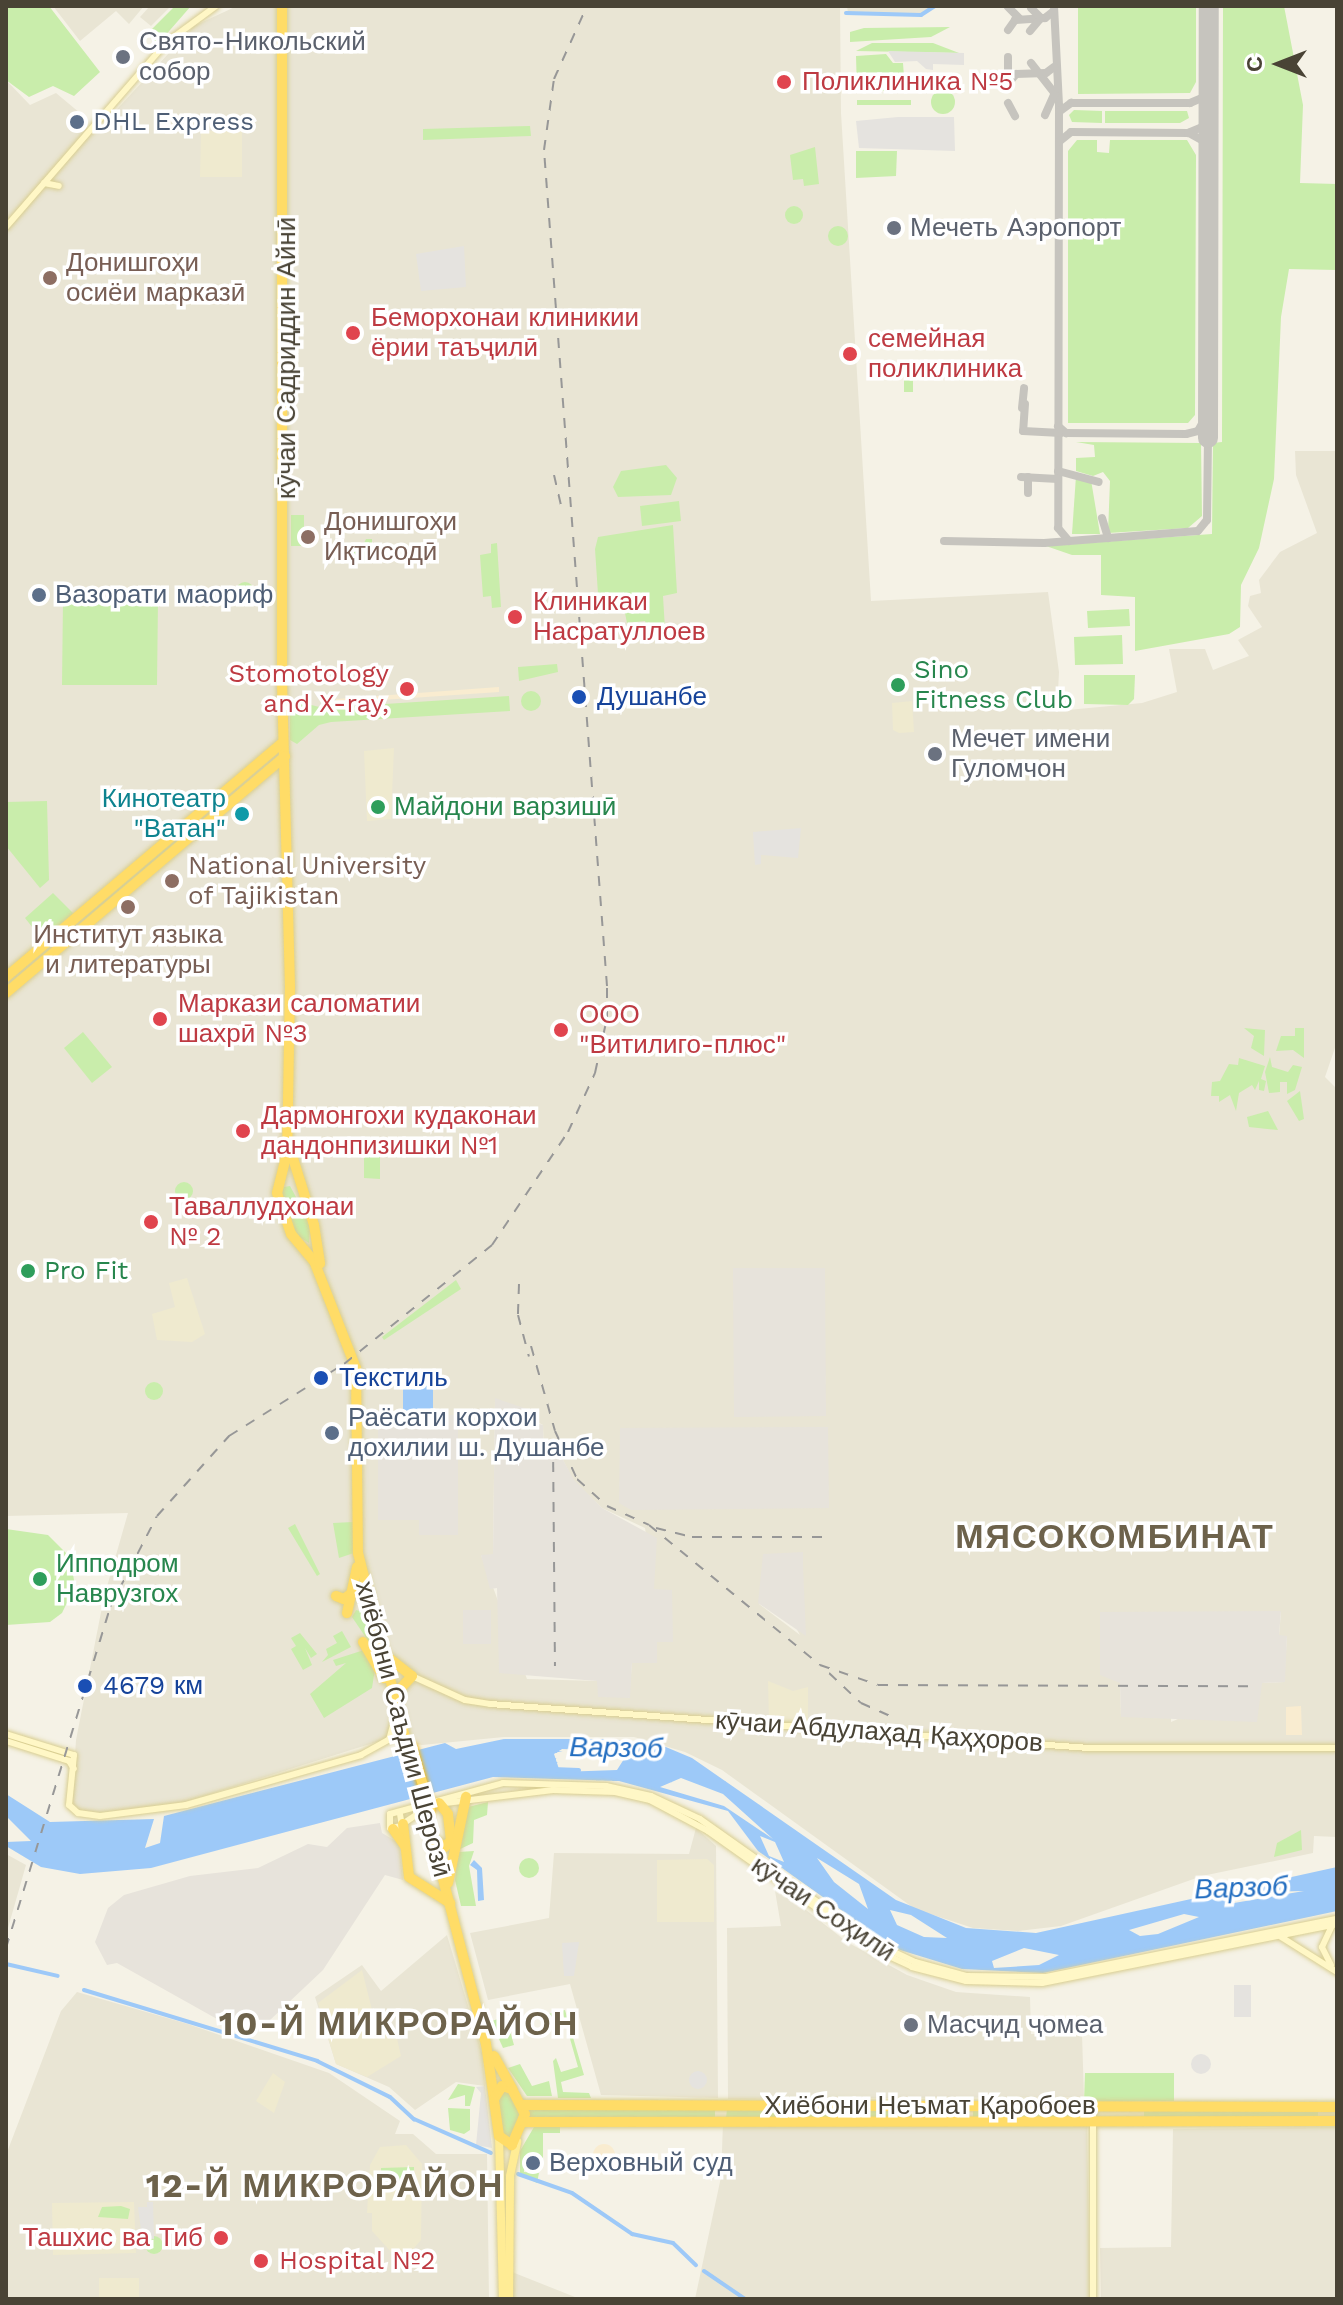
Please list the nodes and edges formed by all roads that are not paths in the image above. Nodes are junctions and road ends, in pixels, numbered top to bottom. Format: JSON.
{"nodes":[{"id":1,"x":216,"y":6,"type":"edge"},
{"id":2,"x":285,"y":6,"type":"edge"},
{"id":3,"x":44,"y":183,"type":"junction"},
{"id":4,"x":59,"y":186,"type":"dead end"},
{"id":5,"x":6,"y":227,"type":"edge"},
{"id":6,"x":284,"y":662,"type":"junction"},
{"id":7,"x":283,"y":742,"type":"junction"},
{"id":8,"x":286,"y":756,"type":"junction"},
{"id":9,"x":6,"y":977,"type":"edge"},
{"id":10,"x":6,"y":993,"type":"edge"},
{"id":11,"x":280,"y":1182,"type":"joint"},
{"id":12,"x":299,"y":1188,"type":"joint"},
{"id":13,"x":358,"y":1553,"type":"junction"},
{"id":14,"x":352,"y":1593,"type":"junction"},
{"id":15,"x":336,"y":1596,"type":"dead end"},
{"id":16,"x":369,"y":1612,"type":"junction"},
{"id":17,"x":363,"y":1642,"type":"dead end"},
{"id":18,"x":386,"y":1660,"type":"junction"},
{"id":19,"x":412,"y":1676,"type":"junction"},
{"id":20,"x":393,"y":1690,"type":"junction"},
{"id":21,"x":398,"y":1706,"type":"junction"},
{"id":22,"x":6,"y":1734,"type":"edge"},
{"id":23,"x":389,"y":1740,"type":"junction"},
{"id":24,"x":6,"y":1741,"type":"edge"},
{"id":25,"x":408,"y":1745,"type":"junction"},
{"id":26,"x":1337,"y":1748,"type":"edge"},
{"id":27,"x":74,"y":1769,"type":"junction"},
{"id":28,"x":514,"y":1783,"type":"junction"},
{"id":29,"x":493,"y":1785,"type":"junction"},
{"id":30,"x":513,"y":1792,"type":"junction"},
{"id":31,"x":492,"y":1794,"type":"junction"},
{"id":32,"x":466,"y":1797,"type":"junction"},
{"id":33,"x":427,"y":1809,"type":"junction"},
{"id":34,"x":400,"y":1823,"type":"junction"},
{"id":35,"x":437,"y":1842,"type":"junction"},
{"id":36,"x":445,"y":1880,"type":"junction"},
{"id":37,"x":429,"y":1891,"type":"junction"},
{"id":38,"x":450,"y":1903,"type":"junction"},
{"id":39,"x":1336,"y":1923,"type":"edge"},
{"id":40,"x":1278,"y":1935,"type":"junction"},
{"id":41,"x":1188,"y":1952,"type":"junction"},
{"id":42,"x":1172,"y":1955,"type":"junction"},
{"id":43,"x":1337,"y":1971,"type":"edge"},
{"id":44,"x":512,"y":2089,"type":"junction"},
{"id":45,"x":494,"y":2099,"type":"junction"},
{"id":46,"x":523,"y":2105,"type":"junction"},
{"id":47,"x":1093,"y":2107,"type":"junction"},
{"id":48,"x":1136,"y":2107,"type":"junction"},
{"id":49,"x":1323,"y":2107,"type":"junction"},
{"id":50,"x":1337,"y":2107,"type":"edge"},
{"id":51,"x":1093,"y":2120,"type":"junction"},
{"id":52,"x":1137,"y":2120,"type":"junction"},
{"id":53,"x":1323,"y":2121,"type":"junction"},
{"id":54,"x":1337,"y":2121,"type":"edge"},
{"id":55,"x":524,"y":2122,"type":"junction"},
{"id":56,"x":499,"y":2136,"type":"junction"},
{"id":57,"x":517,"y":2142,"type":"junction"},
{"id":58,"x":503,"y":2299,"type":"edge"},
{"id":59,"x":509,"y":2299,"type":"edge"},
{"id":60,"x":1093,"y":2299,"type":"edge"}],
"edges":[{"from":1,"to":3,"type":"main road"},
{"from":2,"to":6,"type":"highway","name":"кӯчаи Садриддин Айнӣ"},
{"from":3,"to":4,"type":"main road"},
{"from":3,"to":5,"type":"main road"},
{"from":6,"to":7,"type":"highway","name":"кӯчаи Садриддин Айнӣ"},
{"from":6,"to":8,"type":"highway","name":"кӯчаи Садриддин Айнӣ"},
{"from":7,"to":8,"type":"highway","name":"кӯчаи Садриддин Айнӣ"},
{"from":7,"to":9,"type":"highway"},
{"from":8,"to":10,"type":"highway"},
{"from":8,"to":11,"type":"highway","name":"кӯчаи Садриддин Айнӣ"},
{"from":8,"to":12,"type":"highway","name":"кӯчаи Садриддин Айнӣ"},
{"from":11,"to":13,"type":"highway","name":"хиёбони Саъдии Шерозӣ"},
{"from":12,"to":18,"type":"highway","name":"хиёбони Саъдии Шерозӣ"},
{"from":13,"to":14,"type":"highway"},
{"from":13,"to":16,"type":"highway","name":"хиёбони Саъдии Шерозӣ"},
{"from":14,"to":15,"type":"highway"},
{"from":14,"to":16,"type":"highway"},
{"from":16,"to":18,"type":"highway","name":"хиёбони Саъдии Шерозӣ"},
{"from":17,"to":20,"type":"highway"},
{"from":18,"to":19,"type":"highway"},
{"from":18,"to":20,"type":"highway","name":"хиёбони Саъдии Шерозӣ"},
{"from":19,"to":20,"type":"highway"},
{"from":19,"to":26,"type":"main road","name":"кӯчаи Абдулаҳад Қаҳҳоров"},
{"from":20,"to":21,"type":"highway","name":"хиёбони Саъдии Шерозӣ"},
{"from":21,"to":23,"type":"main road"},
{"from":21,"to":25,"type":"highway","name":"хиёбони Саъдии Шерозӣ"},
{"from":22,"to":27,"type":"main road"},
{"from":23,"to":25,"type":"main road"},
{"from":23,"to":27,"type":"main road"},
{"from":24,"to":27,"type":"main road"},
{"from":25,"to":33,"type":"highway","name":"хиёбони Саъдии Шерозӣ","bridge":true},
{"from":28,"to":29,"type":"main road","name":"кӯчаи Соҳилӣ"},
{"from":28,"to":30,"type":"main road"},
{"from":28,"to":42,"type":"main road","name":"кӯчаи Соҳилӣ"},
{"from":29,"to":31,"type":"main road"},
{"from":29,"to":34,"type":"main road","name":"кӯчаи Соҳилӣ"},
{"from":30,"to":31,"type":"main road","name":"кӯчаи Соҳилӣ"},
{"from":30,"to":42,"type":"main road","name":"кӯчаи Соҳилӣ"},
{"from":31,"to":32,"type":"main road","name":"кӯчаи Соҳилӣ"},
{"from":32,"to":33,"type":"main road","name":"кӯчаи Соҳилӣ"},
{"from":32,"to":36,"type":"highway"},
{"from":33,"to":34,"type":"main road"},
{"from":33,"to":35,"type":"highway","name":"хиёбони Саъдии Шерозӣ"},
{"from":33,"to":35,"type":"highway"},
{"from":33,"to":36,"type":"highway","name":"хиёбони Саъдии Шерозӣ"},
{"from":34,"to":37,"type":"highway"},
{"from":35,"to":36,"type":"highway","name":"хиёбони Саъдии Шерозӣ"},
{"from":36,"to":37,"type":"highway"},
{"from":36,"to":38,"type":"highway","name":"хиёбони Саъдии Шерозӣ"},
{"from":36,"to":44,"type":"highway","name":"хиёбони Саъдии Шерозӣ"},
{"from":37,"to":38,"type":"highway"},
{"from":38,"to":45,"type":"highway","name":"хиёбони Саъдии Шерозӣ"},
{"from":39,"to":40,"type":"main road","name":"кӯчаи Соҳилӣ"},
{"from":39,"to":41,"type":"main road"},
{"from":39,"to":43,"type":"main road"},
{"from":40,"to":41,"type":"main road","name":"кӯчаи Соҳилӣ"},
{"from":40,"to":43,"type":"main road"},
{"from":41,"to":42,"type":"main road","name":"кӯчаи Соҳилӣ"},
{"from":44,"to":45,"type":"highway"},
{"from":44,"to":46,"type":"highway","name":"хиёбони Саъдии Шерозӣ"},
{"from":45,"to":56,"type":"highway","name":"хиёбони Саъдии Шерозӣ"},
{"from":46,"to":47,"type":"highway","name":"Хиёбони Неъмат Қаробоев"},
{"from":46,"to":55,"type":"highway"},
{"from":47,"to":48,"type":"highway","name":"Хиёбони Неъмат Қаробоев"},
{"from":47,"to":51,"type":"main road"},
{"from":48,"to":49,"type":"highway","name":"Хиёбони Неъмат Қаробоев"},
{"from":48,"to":52,"type":"highway"},
{"from":49,"to":50,"type":"highway","name":"Хиёбони Неъмат Қаробоев"},
{"from":49,"to":53,"type":"highway"},
{"from":51,"to":52,"type":"highway","name":"Хиёбони Неъмат Қаробоев"},
{"from":51,"to":55,"type":"highway","name":"Хиёбони Неъмат Қаробоев"},
{"from":51,"to":60,"type":"main road"},
{"from":52,"to":53,"type":"highway","name":"Хиёбони Неъмат Қаробоев"},
{"from":53,"to":54,"type":"highway","name":"Хиёбони Неъмат Қаробоев"},
{"from":55,"to":57,"type":"highway"},
{"from":56,"to":57,"type":"highway"},
{"from":56,"to":58,"type":"main road","name":"хиёбони Саъдии Шерозӣ"},
{"from":57,"to":59,"type":"main road"}]}
